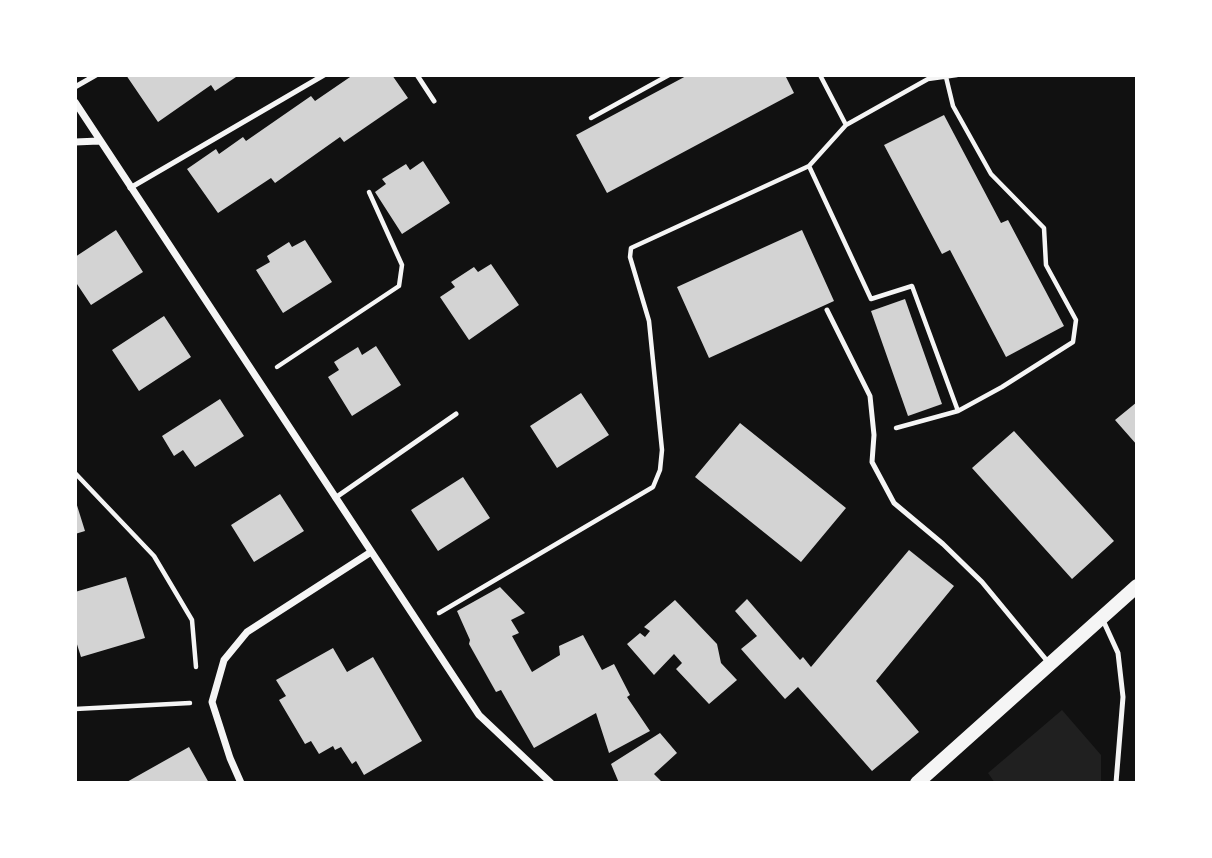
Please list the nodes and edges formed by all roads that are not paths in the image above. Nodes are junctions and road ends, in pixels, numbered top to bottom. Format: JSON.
{"nodes":[{"id":1,"x":96,"y":75,"type":"edge"},
{"id":2,"x":324,"y":75,"type":"edge"},
{"id":3,"x":417,"y":75,"type":"edge"},
{"id":4,"x":75,"y":87,"type":"edge"},
{"id":5,"x":75,"y":102,"type":"edge"},
{"id":6,"x":435,"y":102,"type":"dead end"},
{"id":7,"x":99,"y":141,"type":"junction"},
{"id":8,"x":75,"y":142,"type":"edge"},
{"id":9,"x":130,"y":188,"type":"junction"},
{"id":10,"x":827,"y":310,"type":"dead end"},
{"id":11,"x":456,"y":414,"type":"dead end"},
{"id":12,"x":335,"y":498,"type":"junction"},
{"id":13,"x":371,"y":552,"type":"junction"},
{"id":14,"x":1137,"y":586,"type":"edge"},
{"id":15,"x":1102,"y":617,"type":"junction"},
{"id":16,"x":1050,"y":665,"type":"junction"},
{"id":17,"x":925,"y":780,"type":"edge"},
{"id":18,"x":241,"y":783,"type":"edge"},
{"id":19,"x":551,"y":783,"type":"edge"},
{"id":20,"x":1116,"y":783,"type":"edge"}],
"edges":[{"from":1,"to":4,"type":"lane"},
{"from":2,"to":9,"type":"lane"},
{"from":3,"to":6,"type":"lane"},
{"from":5,"to":7,"type":"street"},
{"from":7,"to":8,"type":"street"},
{"from":7,"to":9,"type":"street"},
{"from":9,"to":12,"type":"street"},
{"from":10,"to":16,"type":"lane"},
{"from":11,"to":12,"type":"lane"},
{"from":12,"to":13,"type":"street"},
{"from":13,"to":18,"type":"street"},
{"from":13,"to":19,"type":"street"},
{"from":14,"to":15,"type":"main road"},
{"from":15,"to":16,"type":"main road"},
{"from":15,"to":20,"type":"lane"},
{"from":16,"to":17,"type":"main road"}]}
